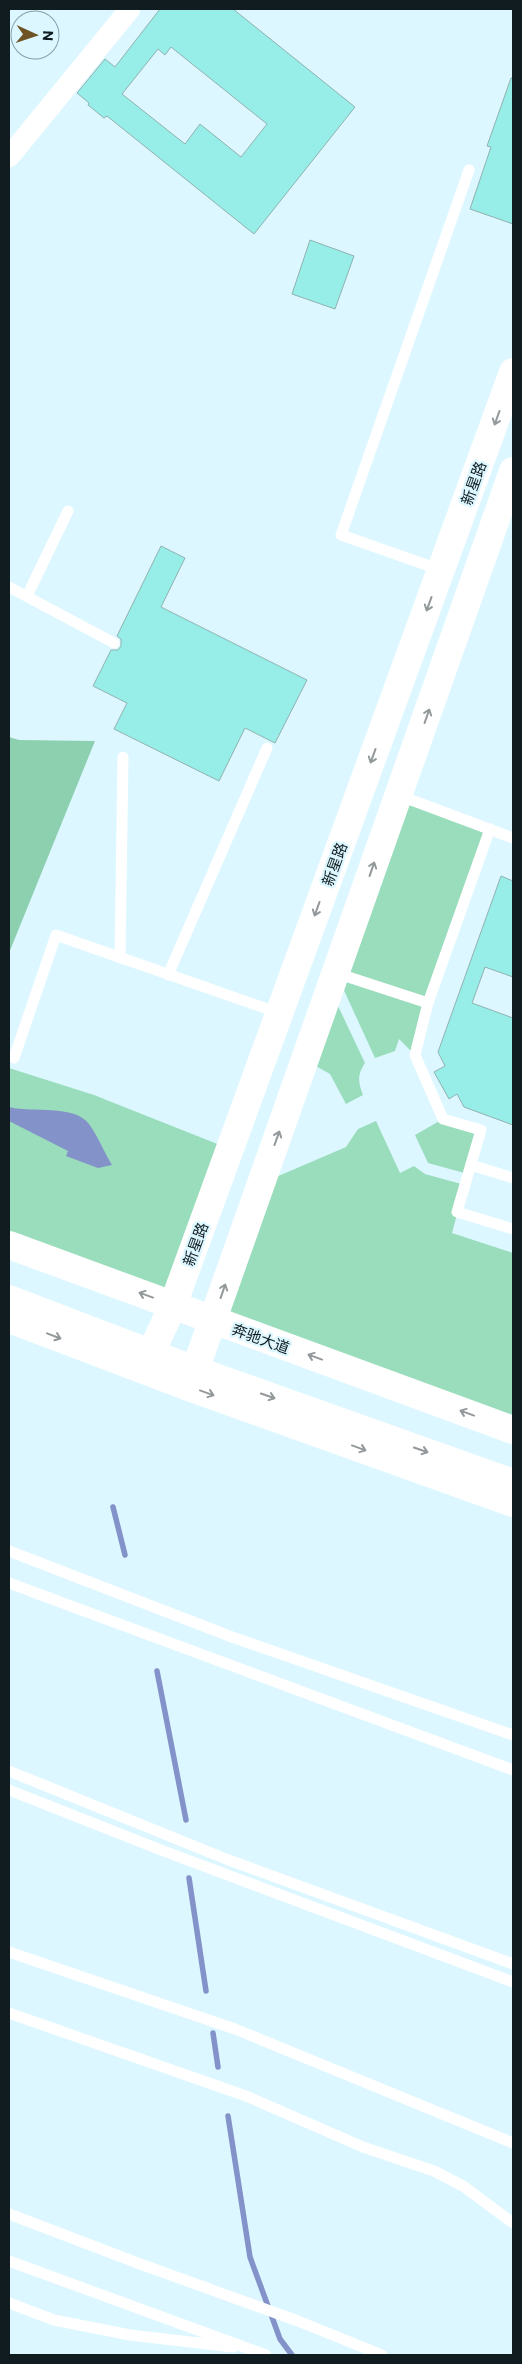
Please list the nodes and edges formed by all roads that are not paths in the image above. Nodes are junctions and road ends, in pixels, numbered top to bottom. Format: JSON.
{"nodes":[{"id":1,"x":130,"y":9,"type":"edge"},
{"id":2,"x":9,"y":157,"type":"edge"},
{"id":3,"x":469,"y":170,"type":"dead end"},
{"id":4,"x":513,"y":372,"type":"edge"},
{"id":5,"x":513,"y":471,"type":"edge"},
{"id":6,"x":68,"y":511,"type":"dead end"},
{"id":7,"x":441,"y":570,"type":"junction"},
{"id":8,"x":9,"y":587,"type":"edge"},
{"id":9,"x":27,"y":596,"type":"junction"},
{"id":10,"x":114,"y":643,"type":"dead end"},
{"id":11,"x":267,"y":748,"type":"dead end"},
{"id":12,"x":123,"y":756,"type":"dead end"},
{"id":13,"x":398,"y":796,"type":"junction"},
{"id":14,"x":490,"y":829,"type":"junction"},
{"id":15,"x":513,"y":838,"type":"edge"},
{"id":16,"x":120,"y":958,"type":"junction"},
{"id":17,"x":336,"y":973,"type":"junction"},
{"id":18,"x":168,"y":975,"type":"junction"},
{"id":19,"x":428,"y":1003,"type":"junction"},
{"id":20,"x":279,"y":1013,"type":"junction"},
{"id":21,"x":14,"y":1058,"type":"dead end"},
{"id":22,"x":471,"y":1165,"type":"junction"},
{"id":23,"x":513,"y":1178,"type":"edge"},
{"id":24,"x":513,"y":1229,"type":"edge"},
{"id":25,"x":9,"y":1245,"type":"edge"},
{"id":26,"x":9,"y":1299,"type":"edge"},
{"id":27,"x":173,"y":1305,"type":"junction"},
{"id":28,"x":9,"y":1319,"type":"edge"},
{"id":29,"x":213,"y":1320,"type":"junction"},
{"id":30,"x":133,"y":1353,"type":"junction"},
{"id":31,"x":195,"y":1370,"type":"junction"},
{"id":32,"x":513,"y":1430,"type":"edge"},
{"id":33,"x":513,"y":1482,"type":"edge"},
{"id":34,"x":513,"y":1503,"type":"edge"},
{"id":35,"x":9,"y":1551,"type":"edge"},
{"id":36,"x":9,"y":1583,"type":"edge"},
{"id":37,"x":513,"y":1734,"type":"edge"},
{"id":38,"x":9,"y":1770,"type":"edge"},
{"id":39,"x":513,"y":1770,"type":"edge"},
{"id":40,"x":9,"y":1790,"type":"edge"},
{"id":41,"x":9,"y":1952,"type":"edge"},
{"id":42,"x":513,"y":1964,"type":"edge"},
{"id":43,"x":513,"y":1982,"type":"edge"},
{"id":44,"x":9,"y":2013,"type":"edge"},
{"id":45,"x":513,"y":2143,"type":"edge"},
{"id":46,"x":9,"y":2214,"type":"edge"},
{"id":47,"x":513,"y":2223,"type":"edge"},
{"id":48,"x":9,"y":2261,"type":"edge"},
{"id":49,"x":9,"y":2303,"type":"edge"},
{"id":50,"x":252,"y":2350,"type":"junction"},
{"id":51,"x":266,"y":2355,"type":"edge"},
{"id":52,"x":382,"y":2355,"type":"edge"}],
"edges":[{"from":1,"to":2,"type":"street"},
{"from":3,"to":7,"type":"lane"},
{"from":4,"to":7,"type":"main road","name":"新星路","one_way":true},
{"from":13,"to":5,"type":"main road","one_way":true},
{"from":6,"to":9,"type":"lane"},
{"from":7,"to":20,"type":"main road","name":"新星路","one_way":true},
{"from":8,"to":9,"type":"lane"},
{"from":9,"to":10,"type":"lane"},
{"from":11,"to":18,"type":"lane"},
{"from":12,"to":16,"type":"lane"},
{"from":13,"to":14,"type":"lane"},
{"from":17,"to":13,"type":"main road","one_way":true},
{"from":14,"to":15,"type":"lane"},
{"from":14,"to":19,"type":"lane"},
{"from":16,"to":18,"type":"lane"},
{"from":16,"to":21,"type":"lane"},
{"from":17,"to":19,"type":"lane"},
{"from":29,"to":17,"type":"main road","one_way":true},
{"from":18,"to":20,"type":"lane"},
{"from":19,"to":22,"type":"lane"},
{"from":20,"to":27,"type":"main road","name":"新星路"},
{"from":22,"to":23,"type":"lane"},
{"from":22,"to":24,"type":"lane"},
{"from":27,"to":25,"type":"main road","name":"奔驰大道","one_way":true},
{"from":26,"to":30,"type":"main road"},
{"from":27,"to":29,"type":"main road","name":"奔驰大道"},
{"from":27,"to":30,"type":"main road","name":"新星路"},
{"from":28,"to":30,"type":"main road","one_way":true},
{"from":29,"to":31,"type":"main road"},
{"from":32,"to":29,"type":"main road","name":"奔驰大道","one_way":true},
{"from":30,"to":31,"type":"main road"},
{"from":30,"to":34,"type":"main road","one_way":true},
{"from":31,"to":33,"type":"main road","one_way":true},
{"from":35,"to":37,"type":"lane"},
{"from":36,"to":39,"type":"lane"},
{"from":38,"to":42,"type":"lane"},
{"from":40,"to":43,"type":"lane"},
{"from":41,"to":45,"type":"lane"},
{"from":44,"to":47,"type":"lane"},
{"from":46,"to":52,"type":"lane"},
{"from":48,"to":50,"type":"lane"},
{"from":49,"to":50,"type":"lane"},
{"from":50,"to":51,"type":"lane"}]}
